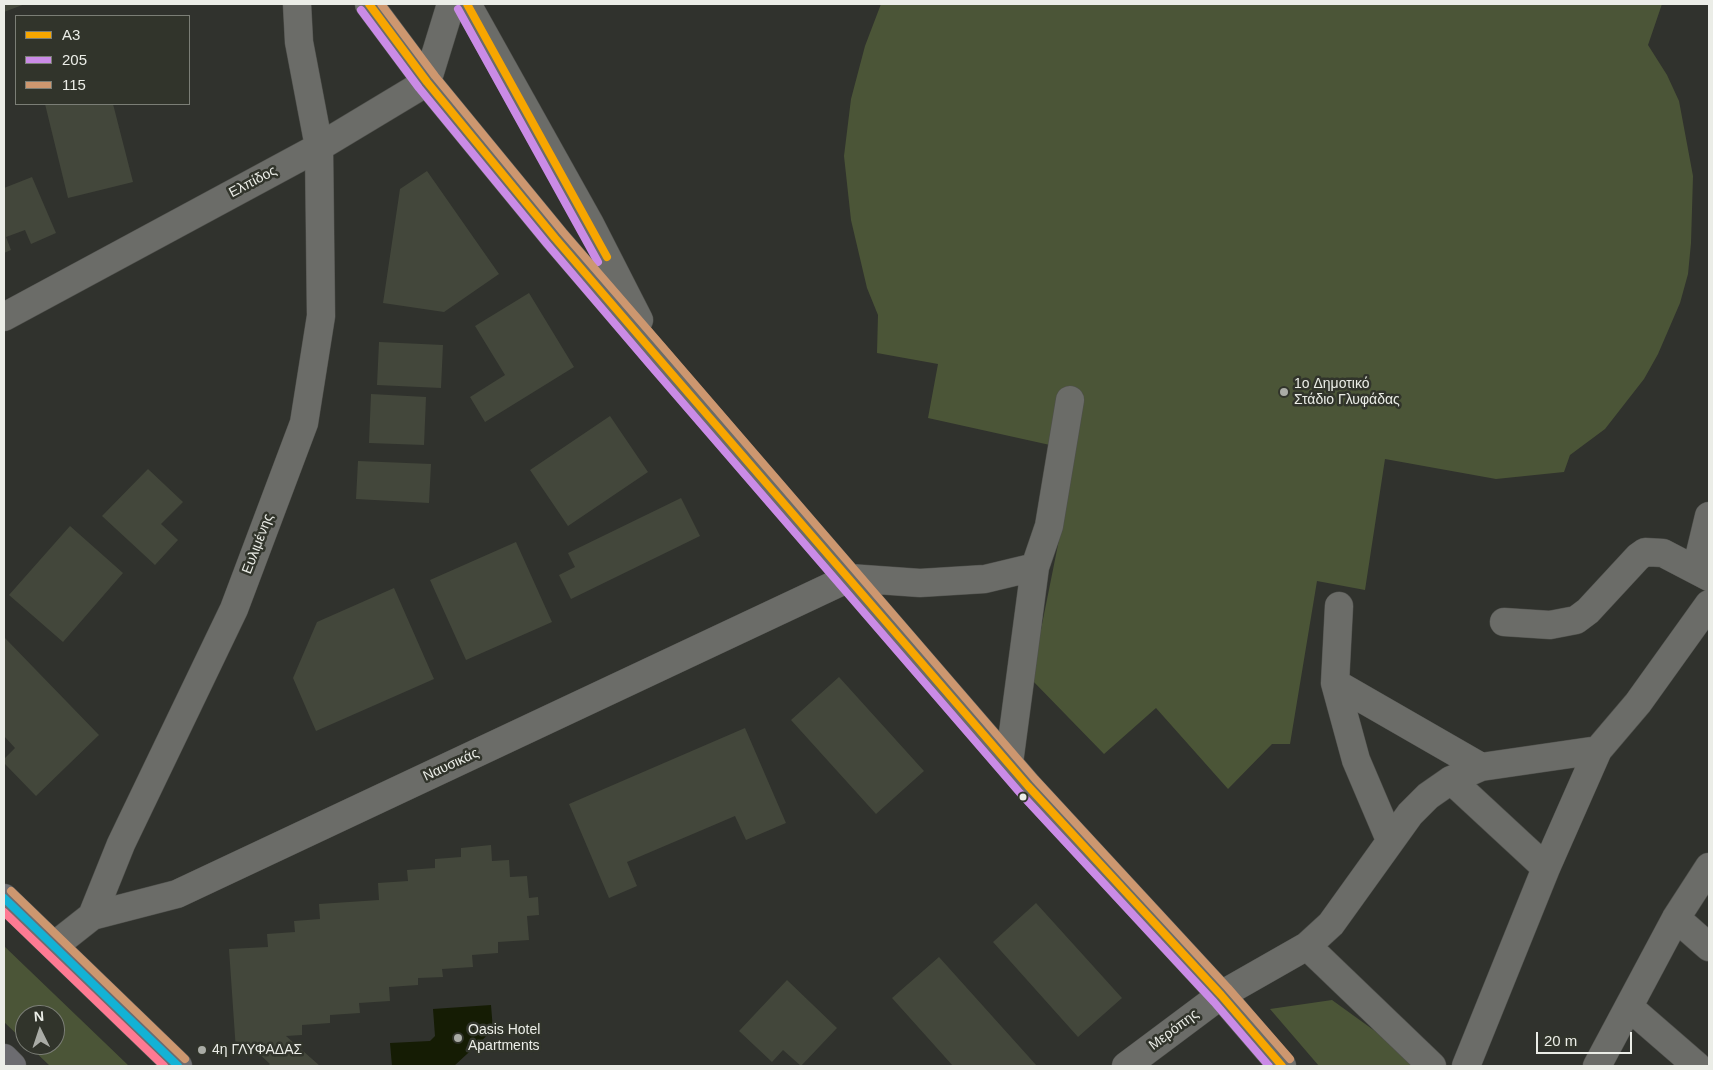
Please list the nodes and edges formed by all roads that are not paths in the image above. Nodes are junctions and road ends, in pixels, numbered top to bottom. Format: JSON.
{"nodes":[{"id":1,"x":297,"y":4,"type":"edge"},
{"id":2,"x":369,"y":4,"type":"edge"},
{"id":3,"x":451,"y":4,"type":"edge"},
{"id":4,"x":467,"y":4,"type":"edge"},
{"id":5,"x":427,"y":82,"type":"junction"},
{"id":6,"x":319,"y":147,"type":"junction"},
{"id":7,"x":4,"y":316,"type":"edge"},
{"id":8,"x":659,"y":359,"type":"junction"},
{"id":9,"x":1070,"y":400,"type":"dead end"},
{"id":10,"x":1709,"y":516,"type":"edge"},
{"id":11,"x":1035,"y":567,"type":"junction"},
{"id":12,"x":1703,"y":573,"type":"edge"},
{"id":13,"x":849,"y":578,"type":"junction"},
{"id":14,"x":1709,"y":604,"type":"edge"},
{"id":15,"x":1339,"y":606,"type":"dead end"},
{"id":16,"x":1504,"y":622,"type":"dead end"},
{"id":17,"x":1335,"y":683,"type":"junction"},
{"id":18,"x":1598,"y":750,"type":"junction"},
{"id":19,"x":1008,"y":763,"type":"junction"},
{"id":20,"x":1481,"y":767,"type":"junction"},
{"id":21,"x":1451,"y":780,"type":"junction"},
{"id":22,"x":1390,"y":840,"type":"junction"},
{"id":23,"x":1709,"y":867,"type":"edge"},
{"id":24,"x":1546,"y":868,"type":"junction"},
{"id":25,"x":4,"y":898,"type":"edge"},
{"id":26,"x":92,"y":916,"type":"junction"},
{"id":27,"x":1676,"y":918,"type":"junction"},
{"id":28,"x":54,"y":946,"type":"junction"},
{"id":29,"x":1307,"y":946,"type":"junction"},
{"id":30,"x":1709,"y":947,"type":"edge"},
{"id":31,"x":1221,"y":994,"type":"junction"},
{"id":32,"x":1629,"y":1007,"type":"junction"},
{"id":33,"x":4,"y":1058,"type":"edge"},
{"id":34,"x":12,"y":1066,"type":"edge"},
{"id":35,"x":178,"y":1066,"type":"edge"},
{"id":36,"x":1126,"y":1066,"type":"edge"},
{"id":37,"x":1282,"y":1066,"type":"edge"},
{"id":38,"x":1432,"y":1066,"type":"edge"},
{"id":39,"x":1466,"y":1066,"type":"edge"},
{"id":40,"x":1597,"y":1066,"type":"edge"},
{"id":41,"x":1697,"y":1066,"type":"edge"}],
"edges":[{"from":1,"to":6,"type":"street","name":"Ευλιμένης"},
{"from":2,"to":5,"type":"street"},
{"from":3,"to":5,"type":"street"},
{"from":4,"to":8,"type":"street"},
{"from":5,"to":6,"type":"street","name":"Ελπίδος"},
{"from":5,"to":8,"type":"street"},
{"from":6,"to":7,"type":"street","name":"Ελπίδος"},
{"from":6,"to":26,"type":"street","name":"Ευλιμένης"},
{"from":8,"to":13,"type":"street"},
{"from":9,"to":11,"type":"street"},
{"from":10,"to":12,"type":"street"},
{"from":11,"to":13,"type":"street"},
{"from":11,"to":19,"type":"street"},
{"from":12,"to":16,"type":"street"},
{"from":13,"to":19,"type":"street"},
{"from":13,"to":26,"type":"street","name":"Ναυσικάς"},
{"from":14,"to":18,"type":"street"},
{"from":15,"to":17,"type":"street"},
{"from":17,"to":20,"type":"street"},
{"from":17,"to":22,"type":"street"},
{"from":18,"to":20,"type":"street","name":"Μερόπης"},
{"from":18,"to":24,"type":"street"},
{"from":19,"to":31,"type":"street"},
{"from":20,"to":21,"type":"street","name":"Μερόπης"},
{"from":21,"to":22,"type":"street","name":"Μερόπης"},
{"from":21,"to":24,"type":"street"},
{"from":22,"to":29,"type":"street","name":"Μερόπης"},
{"from":23,"to":27,"type":"street"},
{"from":24,"to":39,"type":"street"},
{"from":25,"to":28,"type":"highway"},
{"from":26,"to":28,"type":"street","name":"Ναυσικάς"},
{"from":27,"to":30,"type":"street"},
{"from":27,"to":32,"type":"street"},
{"from":28,"to":35,"type":"highway"},
{"from":29,"to":31,"type":"street","name":"Μερόπης"},
{"from":29,"to":38,"type":"street"},
{"from":31,"to":36,"type":"street","name":"Μερόπης"},
{"from":31,"to":37,"type":"street"},
{"from":32,"to":40,"type":"street"},
{"from":32,"to":41,"type":"street"},
{"from":33,"to":34,"type":"highway"}]}
